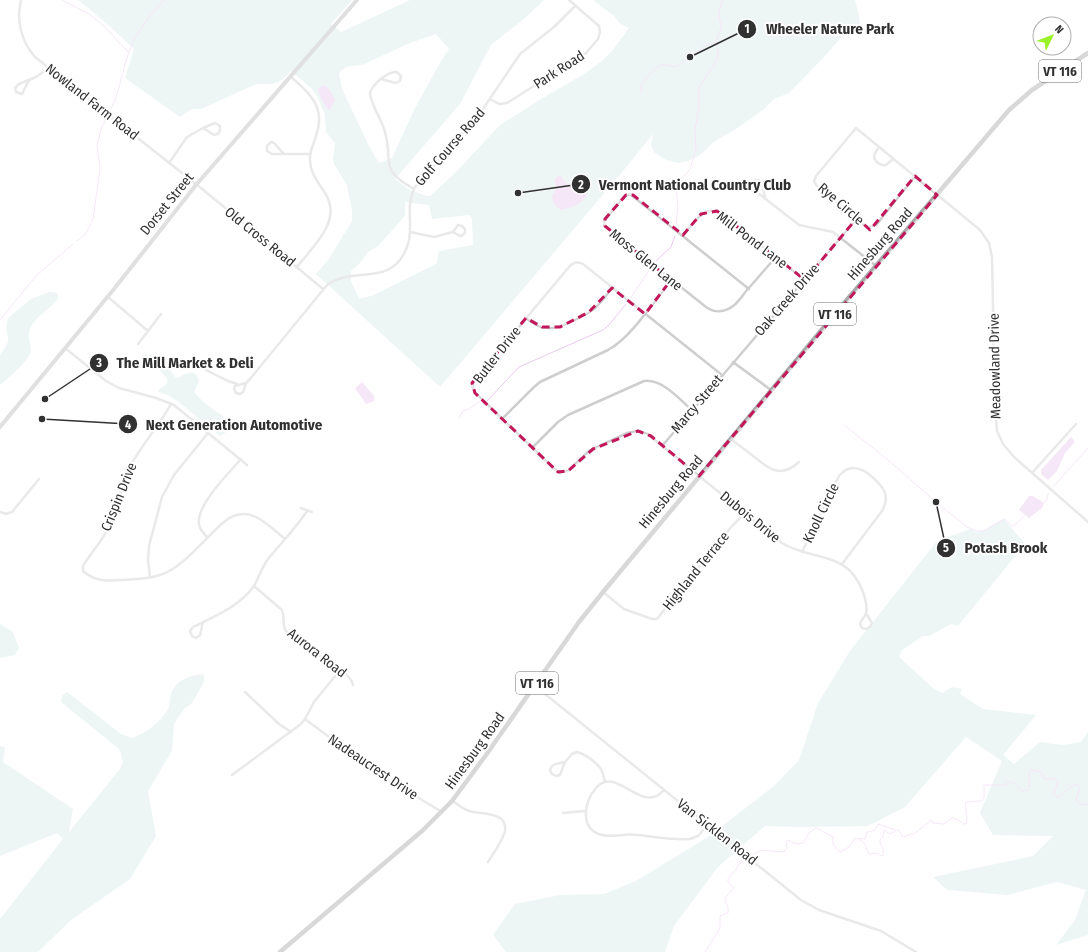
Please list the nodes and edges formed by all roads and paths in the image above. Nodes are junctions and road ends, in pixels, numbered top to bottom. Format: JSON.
{"nodes":[{"id":1,"x":21,"y":0,"type":"edge"},
{"id":2,"x":356,"y":0,"type":"edge"},
{"id":3,"x":569,"y":0,"type":"edge"},
{"id":4,"x":575,"y":6,"type":"junction"},
{"id":5,"x":1088,"y":53,"type":"edge"},
{"id":6,"x":49,"y":68,"type":"junction"},
{"id":7,"x":291,"y":76,"type":"junction"},
{"id":8,"x":381,"y":79,"type":"junction"},
{"id":9,"x":29,"y":80,"type":"junction"},
{"id":10,"x":490,"y":99,"type":"junction"},
{"id":11,"x":203,"y":128,"type":"junction"},
{"id":12,"x":879,"y":147,"type":"junction"},
{"id":13,"x":284,"y":154,"type":"junction"},
{"id":14,"x":310,"y":154,"type":"junction"},
{"id":15,"x":893,"y":159,"type":"junction"},
{"id":16,"x":169,"y":163,"type":"junction"},
{"id":17,"x":914,"y":176,"type":"junction"},
{"id":18,"x":196,"y":185,"type":"junction"},
{"id":19,"x":414,"y":189,"type":"junction"},
{"id":20,"x":937,"y":195,"type":"junction"},
{"id":21,"x":765,"y":198,"type":"junction"},
{"id":22,"x":857,"y":218,"type":"junction"},
{"id":23,"x":410,"y":232,"type":"junction"},
{"id":24,"x":453,"y":232,"type":"junction"},
{"id":25,"x":683,"y":235,"type":"junction"},
{"id":26,"x":840,"y":238,"type":"junction"},
{"id":27,"x":776,"y":257,"type":"junction"},
{"id":28,"x":876,"y":266,"type":"junction"},
{"id":29,"x":297,"y":267,"type":"junction"},
{"id":30,"x":671,"y":280,"type":"junction"},
{"id":31,"x":805,"y":280,"type":"junction"},
{"id":32,"x":612,"y":288,"type":"junction"},
{"id":33,"x":323,"y":289,"type":"junction"},
{"id":34,"x":749,"y":289,"type":"junction"},
{"id":35,"x":107,"y":296,"type":"junction"},
{"id":36,"x":161,"y":314,"type":"dead end"},
{"id":37,"x":644,"y":314,"type":"junction"},
{"id":38,"x":526,"y":318,"type":"junction"},
{"id":39,"x":148,"y":331,"type":"junction"},
{"id":40,"x":138,"y":344,"type":"dead end"},
{"id":41,"x":65,"y":348,"type":"junction"},
{"id":42,"x":733,"y":362,"type":"junction"},
{"id":43,"x":185,"y":366,"type":"dead end"},
{"id":44,"x":722,"y":375,"type":"junction"},
{"id":45,"x":246,"y":383,"type":"junction"},
{"id":46,"x":238,"y":384,"type":"junction"},
{"id":47,"x":771,"y":390,"type":"junction"},
{"id":48,"x":171,"y":404,"type":"junction"},
{"id":49,"x":692,"y":410,"type":"junction"},
{"id":50,"x":502,"y":419,"type":"junction"},
{"id":51,"x":1076,"y":424,"type":"dead end"},
{"id":52,"x":0,"y":427,"type":"edge"},
{"id":53,"x":208,"y":433,"type":"junction"},
{"id":54,"x":731,"y":438,"type":"junction"},
{"id":55,"x":662,"y":446,"type":"junction"},
{"id":56,"x":532,"y":448,"type":"junction"},
{"id":57,"x":240,"y":459,"type":"junction"},
{"id":58,"x":799,"y":462,"type":"dead end"},
{"id":59,"x":247,"y":465,"type":"dead end"},
{"id":60,"x":1032,"y":473,"type":"junction"},
{"id":61,"x":699,"y":476,"type":"junction"},
{"id":62,"x":39,"y":479,"type":"dead end"},
{"id":63,"x":301,"y":508,"type":"dead end"},
{"id":64,"x":307,"y":510,"type":"junction"},
{"id":65,"x":0,"y":512,"type":"edge"},
{"id":66,"x":312,"y":512,"type":"dead end"},
{"id":67,"x":745,"y":513,"type":"junction"},
{"id":68,"x":1088,"y":522,"type":"edge"},
{"id":69,"x":207,"y":538,"type":"junction"},
{"id":70,"x":285,"y":539,"type":"junction"},
{"id":71,"x":802,"y":552,"type":"junction"},
{"id":72,"x":842,"y":564,"type":"junction"},
{"id":73,"x":150,"y":577,"type":"junction"},
{"id":74,"x":254,"y":586,"type":"junction"},
{"id":75,"x":603,"y":592,"type":"junction"},
{"id":76,"x":866,"y":613,"type":"junction"},
{"id":77,"x":203,"y":622,"type":"junction"},
{"id":78,"x":340,"y":670,"type":"junction"},
{"id":79,"x":353,"y":685,"type":"dead end"},
{"id":80,"x":534,"y":686,"type":"junction"},
{"id":81,"x":245,"y":692,"type":"dead end"},
{"id":82,"x":305,"y":719,"type":"junction"},
{"id":83,"x":291,"y":732,"type":"junction"},
{"id":84,"x":565,"y":762,"type":"junction"},
{"id":85,"x":232,"y":775,"type":"dead end"},
{"id":86,"x":605,"y":782,"type":"junction"},
{"id":87,"x":664,"y":790,"type":"junction"},
{"id":88,"x":452,"y":801,"type":"junction"},
{"id":89,"x":585,"y":811,"type":"junction"},
{"id":90,"x":442,"y":812,"type":"junction"},
{"id":91,"x":563,"y":813,"type":"dead end"},
{"id":92,"x":708,"y":826,"type":"junction"},
{"id":93,"x":488,"y":862,"type":"dead end"},
{"id":94,"x":280,"y":952,"type":"edge"},
{"id":95,"x":916,"y":952,"type":"edge"}],
"edges":[{"from":1,"to":6,"type":"street","name":"Nowland Farm Road"},
{"from":2,"to":7,"type":"street","name":"Dorset Street"},
{"from":3,"to":4,"type":"street","name":"Park Road"},
{"from":4,"to":10,"type":"street","name":"Golf Course Road"},
{"from":4,"to":10,"type":"street","name":"Park Road"},
{"from":5,"to":20,"type":"main road","name":"Hinesburg Road","number":"VT 116"},
{"from":6,"to":9,"type":"street"},
{"from":6,"to":16,"type":"street","name":"Nowland Farm Road"},
{"from":7,"to":14,"type":"street"},
{"from":7,"to":18,"type":"street","name":"Dorset Street"},
{"from":8,"to":8,"type":"street"},
{"from":8,"to":19,"type":"street"},
{"from":9,"to":9,"type":"street"},
{"from":10,"to":19,"type":"street","name":"Golf Course Road"},
{"from":11,"to":11,"type":"street"},
{"from":11,"to":16,"type":"street"},
{"from":12,"to":15,"type":"street","name":"Rye Circle"},
{"from":12,"to":15,"type":"street"},
{"from":12,"to":22,"type":"street","name":"Rye Circle"},
{"from":13,"to":13,"type":"street"},
{"from":13,"to":14,"type":"street"},
{"from":14,"to":29,"type":"street"},
{"from":15,"to":17,"type":"street","name":"Rye Circle"},
{"from":16,"to":18,"type":"street","name":"Nowland Farm Road"},
{"from":17,"to":20,"type":"street","name":"Rye Circle"},
{"from":17,"to":22,"type":"street","name":"Rye Circle"},
{"from":18,"to":29,"type":"street","name":"Old Cross Road"},
{"from":18,"to":35,"type":"street","name":"Dorset Street"},
{"from":19,"to":23,"type":"street","name":"Golf Course Road"},
{"from":20,"to":28,"type":"main road","name":"Hinesburg Road","number":"VT 116"},
{"from":20,"to":60,"type":"street","name":"Meadowland Drive"},
{"from":21,"to":21,"type":"street"},
{"from":21,"to":26,"type":"street"},
{"from":22,"to":26,"type":"street","name":"Oak Creek Drive"},
{"from":23,"to":24,"type":"street"},
{"from":23,"to":33,"type":"street","name":"Golf Course Road"},
{"from":24,"to":24,"type":"street"},
{"from":25,"to":27,"type":"street","name":"Mill Pond Lane"},
{"from":25,"to":30,"type":"street","name":"Moss Glen Lane"},
{"from":25,"to":34,"type":"street","name":"Moss Glen Lane"},
{"from":26,"to":28,"type":"street"},
{"from":26,"to":31,"type":"street","name":"Oak Creek Drive"},
{"from":27,"to":31,"type":"street","name":"Mill Pond Lane"},
{"from":27,"to":34,"type":"street","name":"Moss Glen Lane"},
{"from":28,"to":47,"type":"main road","name":"Hinesburg Road","number":"VT 116"},
{"from":29,"to":33,"type":"street","name":"Old Cross Road"},
{"from":30,"to":34,"type":"street","name":"Moss Glen Lane"},
{"from":30,"to":37,"type":"street"},
{"from":31,"to":42,"type":"street","name":"Oak Creek Drive"},
{"from":32,"to":37,"type":"street","name":"Butler Drive"},
{"from":32,"to":38,"type":"street"},
{"from":32,"to":38,"type":"street","name":"Butler Drive"},
{"from":33,"to":45,"type":"street","name":"Golf Course Road"},
{"from":35,"to":39,"type":"street"},
{"from":35,"to":41,"type":"street","name":"Dorset Street"},
{"from":36,"to":39,"type":"street"},
{"from":37,"to":44,"type":"street","name":"Butler Drive"},
{"from":37,"to":50,"type":"street"},
{"from":38,"to":50,"type":"street","name":"Butler Drive"},
{"from":39,"to":40,"type":"street"},
{"from":41,"to":48,"type":"street"},
{"from":41,"to":52,"type":"street","name":"Dorset Street"},
{"from":42,"to":44,"type":"street","name":"Marcy Street"},
{"from":42,"to":47,"type":"street"},
{"from":43,"to":46,"type":"street"},
{"from":44,"to":49,"type":"street","name":"Marcy Street"},
{"from":45,"to":46,"type":"street"},
{"from":45,"to":46,"type":"street","name":"Golf Course Road"},
{"from":47,"to":54,"type":"main road","name":"Hinesburg Road","number":"VT 116"},
{"from":48,"to":53,"type":"street"},
{"from":48,"to":73,"type":"street","name":"Crispin Drive"},
{"from":49,"to":55,"type":"street","name":"Marcy Street"},
{"from":49,"to":56,"type":"street"},
{"from":50,"to":56,"type":"street","name":"Butler Drive"},
{"from":51,"to":60,"type":"street"},
{"from":53,"to":57,"type":"street"},
{"from":53,"to":73,"type":"street"},
{"from":54,"to":58,"type":"street"},
{"from":54,"to":61,"type":"main road","name":"Hinesburg Road","number":"VT 116"},
{"from":55,"to":56,"type":"street","name":"Butler Drive"},
{"from":55,"to":61,"type":"street","name":"Butler Drive"},
{"from":57,"to":59,"type":"street"},
{"from":57,"to":69,"type":"street"},
{"from":60,"to":68,"type":"street","name":"Meadowland Drive"},
{"from":61,"to":67,"type":"street","name":"Dubois Drive"},
{"from":61,"to":75,"type":"main road","name":"Hinesburg Road","number":"VT 116"},
{"from":62,"to":65,"type":"street"},
{"from":63,"to":64,"type":"street"},
{"from":64,"to":66,"type":"street"},
{"from":64,"to":70,"type":"street"},
{"from":67,"to":71,"type":"street","name":"Dubois Drive"},
{"from":67,"to":75,"type":"street","name":"Highland Terrace"},
{"from":69,"to":70,"type":"street"},
{"from":69,"to":73,"type":"street"},
{"from":70,"to":74,"type":"street"},
{"from":71,"to":72,"type":"street","name":"Dubois Drive"},
{"from":71,"to":72,"type":"street","name":"Knoll Circle"},
{"from":72,"to":76,"type":"street","name":"Dubois Drive"},
{"from":74,"to":77,"type":"street"},
{"from":74,"to":78,"type":"street","name":"Aurora Road"},
{"from":75,"to":80,"type":"main road","name":"Hinesburg Road","number":"VT 116"},
{"from":76,"to":76,"type":"street","name":"Dubois Drive"},
{"from":77,"to":77,"type":"street"},
{"from":78,"to":79,"type":"street","name":"Aurora Road"},
{"from":78,"to":82,"type":"street"},
{"from":80,"to":87,"type":"street","name":"Van Sicklen Road"},
{"from":80,"to":88,"type":"main road","name":"Hinesburg Road","number":"VT 116"},
{"from":81,"to":83,"type":"street"},
{"from":82,"to":83,"type":"street"},
{"from":82,"to":90,"type":"street","name":"Nadeaucrest Drive"},
{"from":83,"to":85,"type":"street"},
{"from":84,"to":84,"type":"street"},
{"from":84,"to":86,"type":"street"},
{"from":86,"to":87,"type":"street"},
{"from":86,"to":89,"type":"street"},
{"from":87,"to":92,"type":"street","name":"Van Sicklen Road"},
{"from":88,"to":90,"type":"main road","name":"Hinesburg Road","number":"VT 116"},
{"from":88,"to":93,"type":"street"},
{"from":89,"to":91,"type":"street"},
{"from":89,"to":92,"type":"street"},
{"from":90,"to":94,"type":"main road","name":"Hinesburg Road","number":"VT 116"},
{"from":92,"to":95,"type":"street","name":"Van Sicklen Road"}]}
